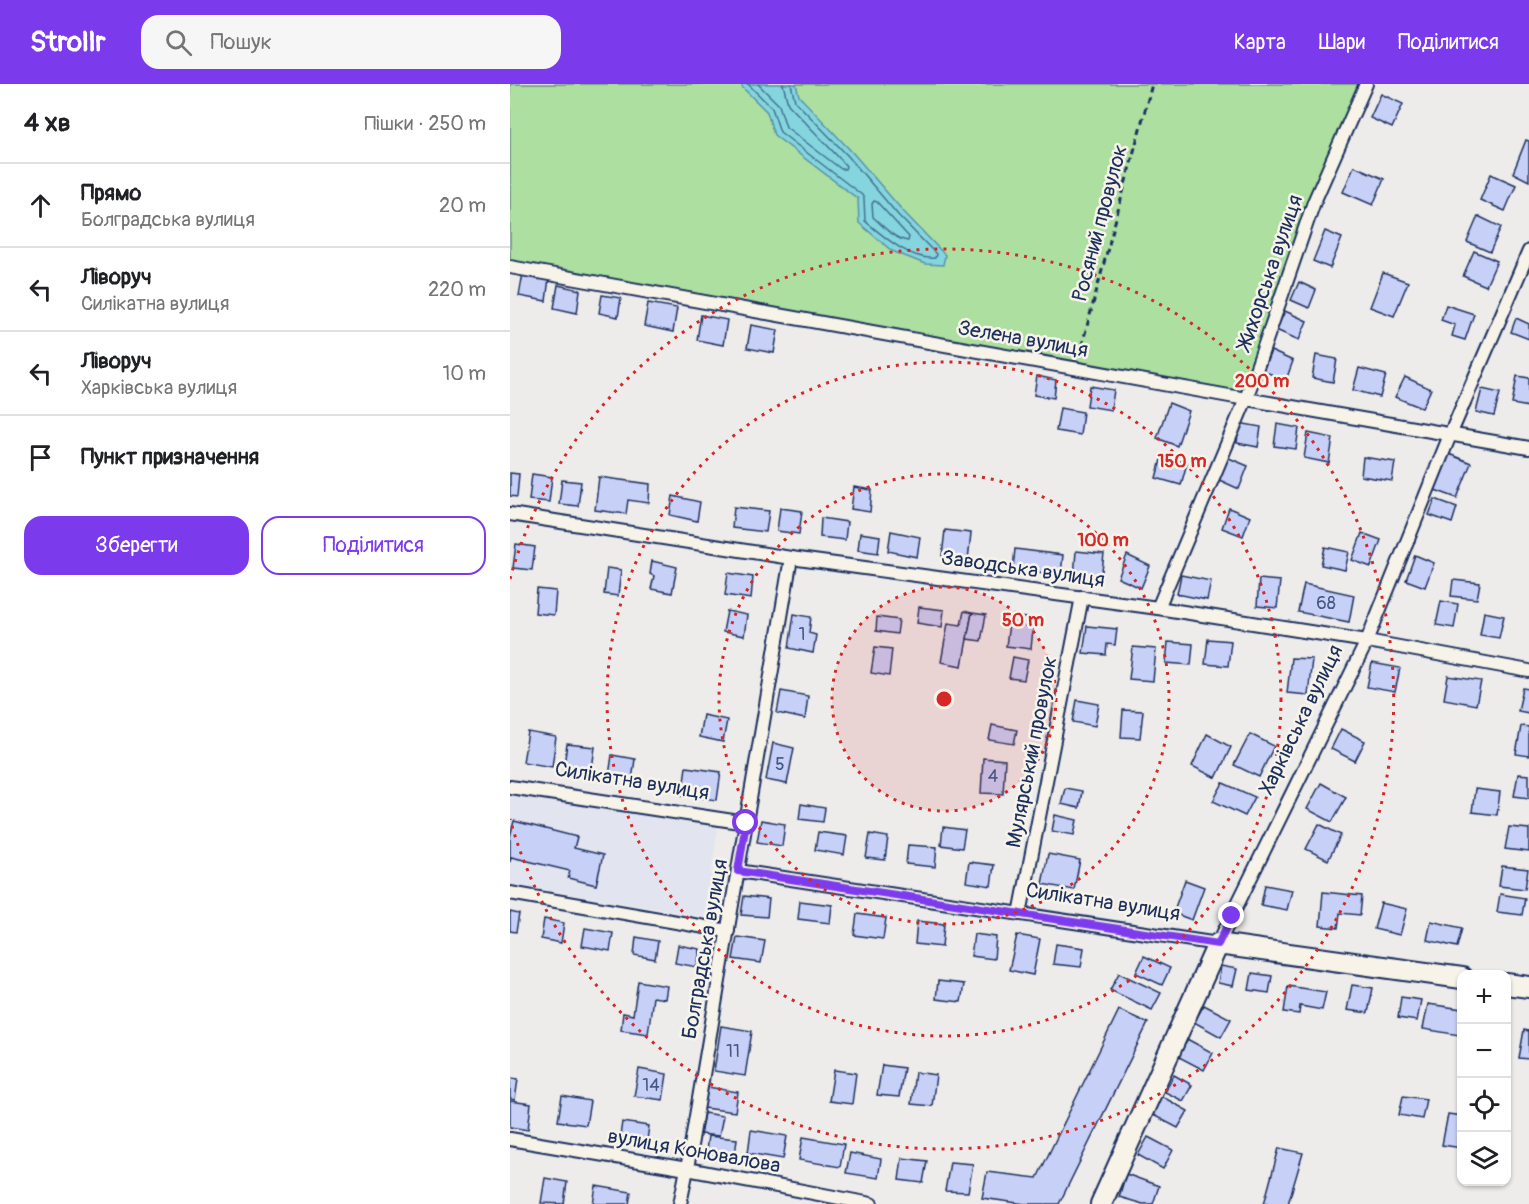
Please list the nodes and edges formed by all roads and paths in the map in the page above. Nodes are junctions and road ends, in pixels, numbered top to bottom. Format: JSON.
{"nodes":[{"id":1,"x":1152,"y":84,"type":"edge"},
{"id":2,"x":1366,"y":84,"type":"edge"},
{"id":3,"x":1529,"y":251,"type":"edge"},
{"id":4,"x":510,"y":267,"type":"edge"},
{"id":5,"x":1076,"y":369,"type":"junction"},
{"id":6,"x":1246,"y":399,"type":"junction"},
{"id":7,"x":1450,"y":435,"type":"junction"},
{"id":8,"x":1529,"y":448,"type":"edge"},
{"id":9,"x":510,"y":514,"type":"edge"},
{"id":10,"x":791,"y":558,"type":"junction"},
{"id":11,"x":1082,"y":597,"type":"junction"},
{"id":12,"x":1158,"y":608,"type":"junction"},
{"id":13,"x":1367,"y":641,"type":"junction"},
{"id":14,"x":1529,"y":671,"type":"edge"},
{"id":15,"x":510,"y":787,"type":"edge"},
{"id":16,"x":746,"y":823,"type":"junction"},
{"id":17,"x":738,"y":871,"type":"junction"},
{"id":18,"x":510,"y":893,"type":"edge"},
{"id":19,"x":1020,"y":914,"type":"junction"},
{"id":20,"x":728,"y":931,"type":"junction"},
{"id":21,"x":1218,"y":944,"type":"junction"},
{"id":22,"x":1457,"y":977,"type":"edge"},
{"id":23,"x":1511,"y":985,"type":"edge"},
{"id":24,"x":1529,"y":987,"type":"edge"},
{"id":25,"x":510,"y":1139,"type":"edge"},
{"id":26,"x":687,"y":1169,"type":"junction"},
{"id":27,"x":680,"y":1204,"type":"edge"},
{"id":28,"x":871,"y":1204,"type":"edge"},
{"id":29,"x":1101,"y":1204,"type":"edge"}],
"edges":[{"from":1,"to":5,"type":"path","name":"Росяний провулок"},
{"from":2,"to":6,"type":"street","name":"Жихорська вулиця"},
{"from":3,"to":7,"type":"street","name":"Харківська вулиця"},
{"from":4,"to":5,"type":"street","name":"Зелена вулиця"},
{"from":5,"to":6,"type":"street","name":"Зелена вулиця"},
{"from":6,"to":7,"type":"street","name":"Зелена вулиця"},
{"from":6,"to":12,"type":"street","name":"Жихорська вулиця"},
{"from":7,"to":8,"type":"street","name":"Зелена вулиця"},
{"from":7,"to":13,"type":"street","name":"Харківська вулиця"},
{"from":9,"to":10,"type":"street","name":"Заводська вулиця"},
{"from":10,"to":11,"type":"street","name":"Заводська вулиця"},
{"from":10,"to":16,"type":"street","name":"Болградська вулиця"},
{"from":11,"to":12,"type":"street","name":"Заводська вулиця"},
{"from":11,"to":19,"type":"street","name":"Мулярський провулок"},
{"from":12,"to":13,"type":"street","name":"Заводська вулиця"},
{"from":13,"to":14,"type":"street","name":"Заводська вулиця"},
{"from":13,"to":21,"type":"street","name":"Харківська вулиця"},
{"from":15,"to":16,"type":"street","name":"Силікатна вулиця"},
{"from":16,"to":17,"type":"street","name":"Болградська вулиця"},
{"from":17,"to":19,"type":"street","name":"Силікатна вулиця"},
{"from":17,"to":20,"type":"street","name":"Болградська вулиця"},
{"from":18,"to":20,"type":"street"},
{"from":19,"to":21,"type":"street","name":"Силікатна вулиця"},
{"from":20,"to":26,"type":"street","name":"Болградська вулиця"},
{"from":21,"to":22,"type":"main road","name":"Силікатна вулиця"},
{"from":21,"to":29,"type":"main road","name":"Харківська вулиця"},
{"from":23,"to":24,"type":"main road"},
{"from":25,"to":26,"type":"street","name":"вулиця Коновалова"},
{"from":26,"to":27,"type":"street","name":"Болградська вулиця"},
{"from":26,"to":28,"type":"street","name":"вулиця Коновалова"}]}
